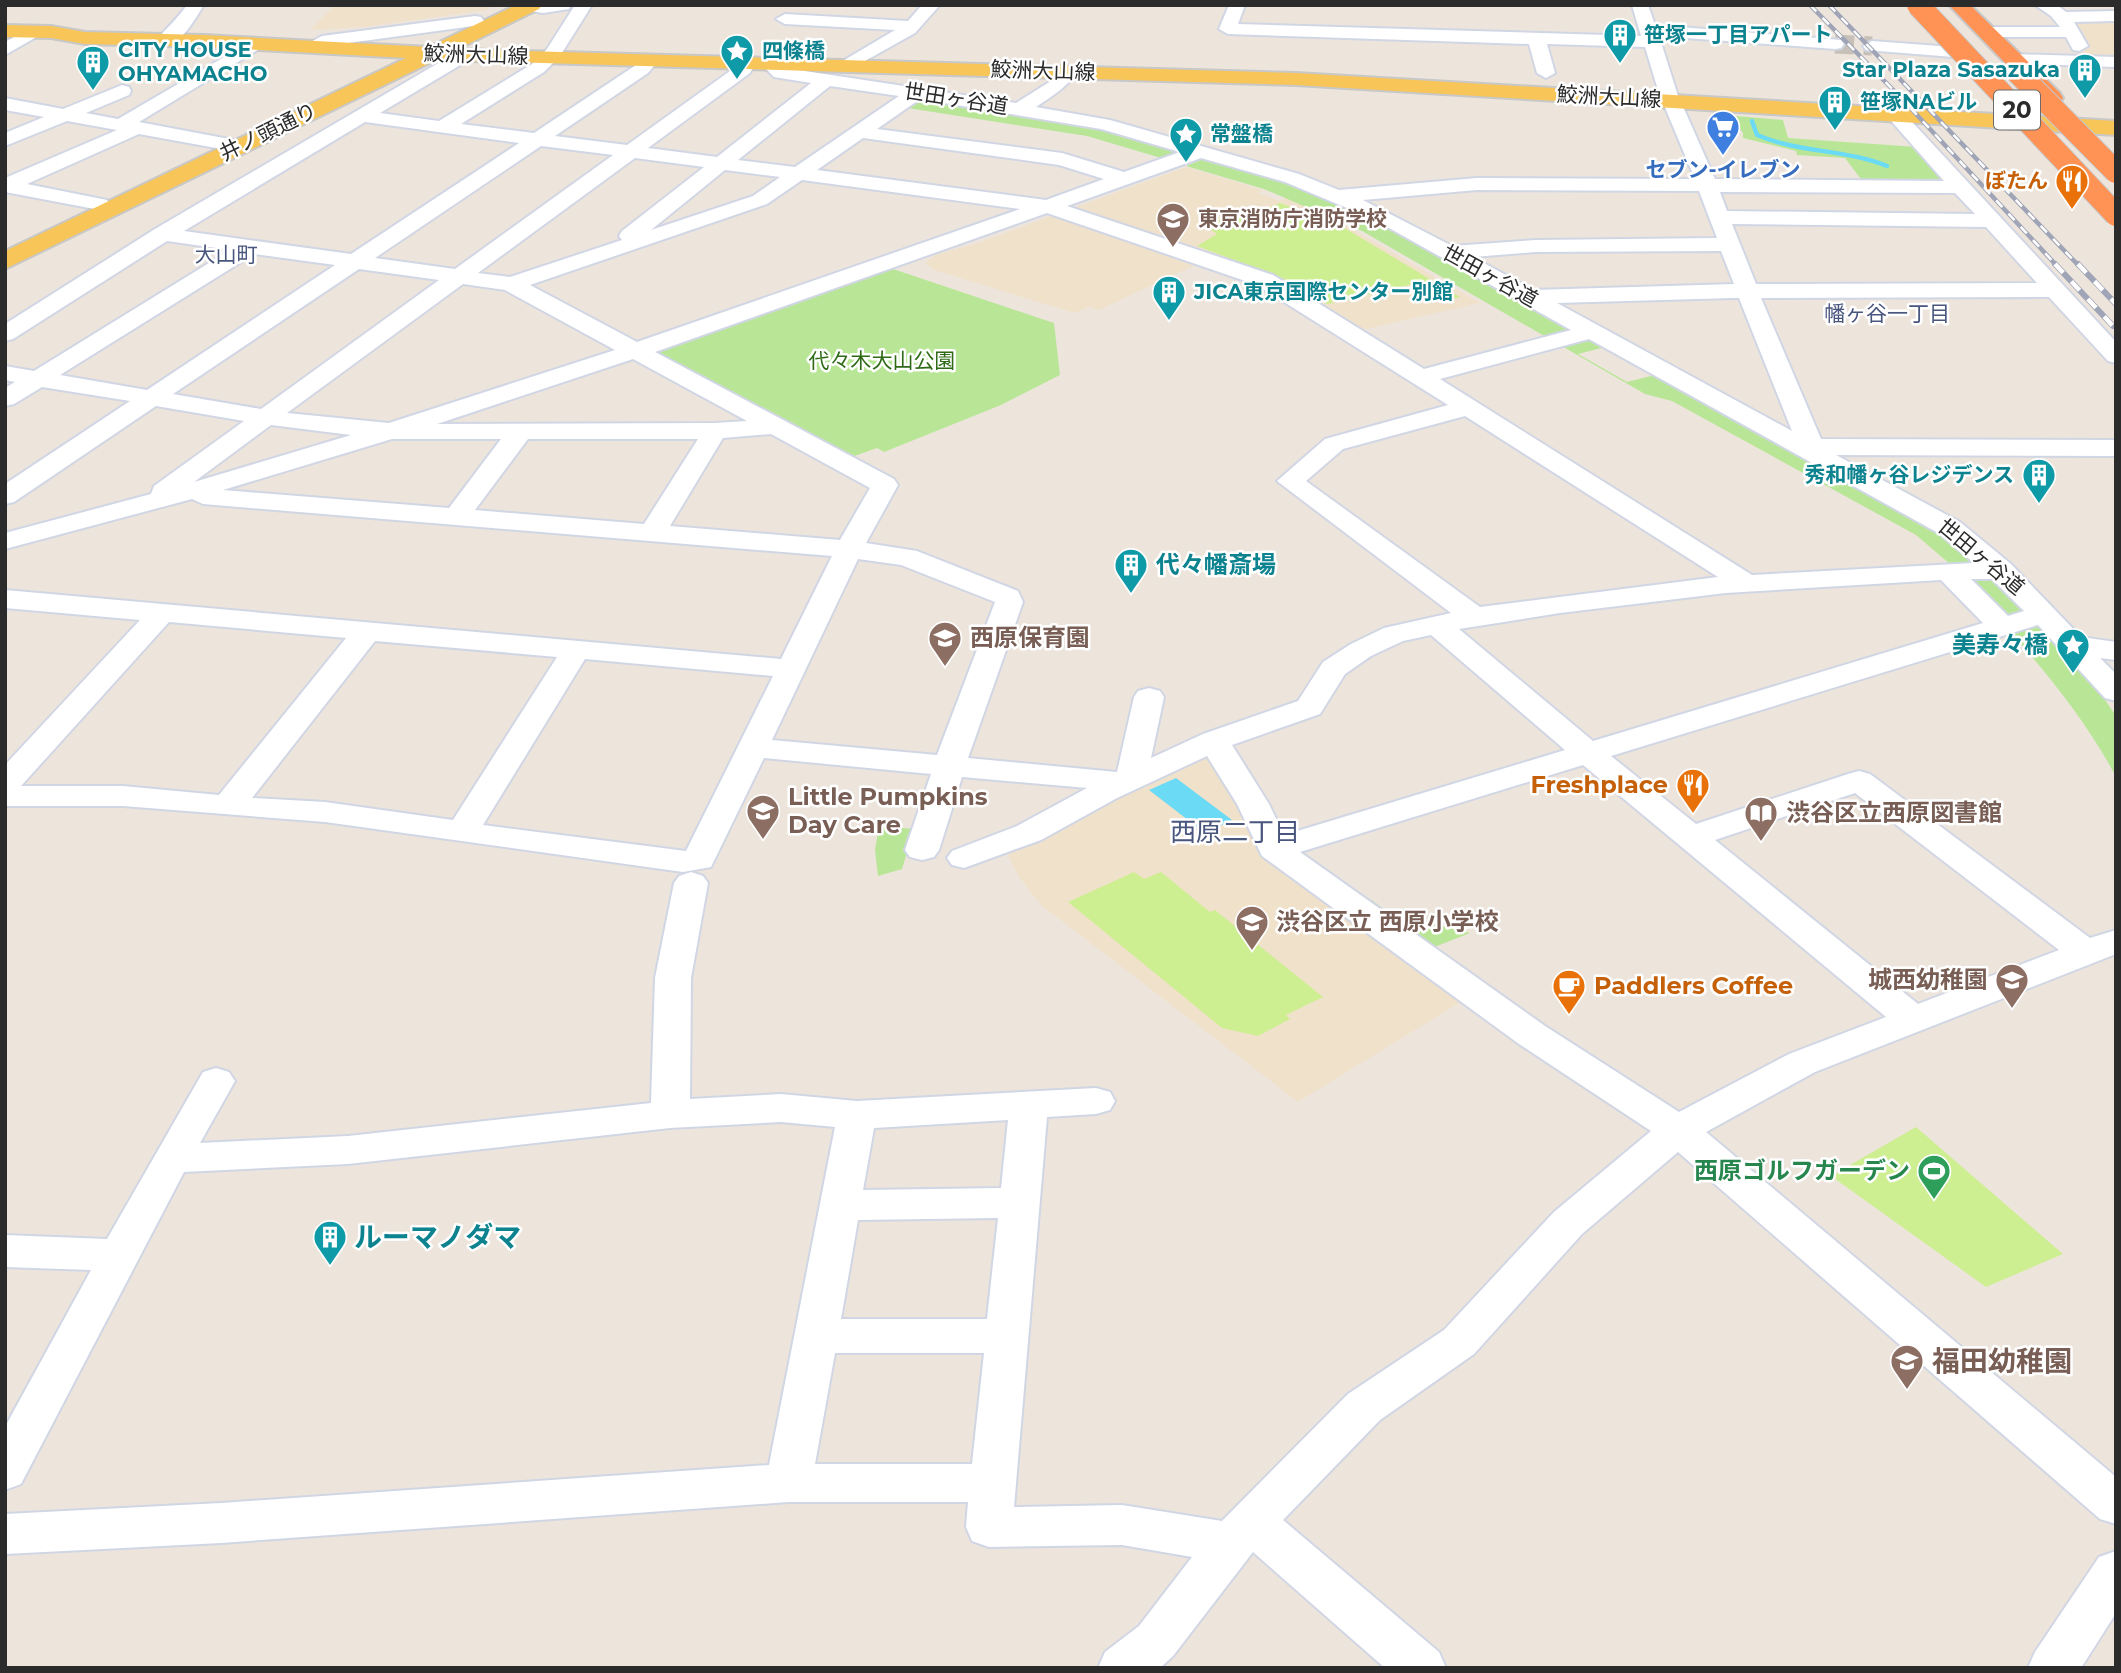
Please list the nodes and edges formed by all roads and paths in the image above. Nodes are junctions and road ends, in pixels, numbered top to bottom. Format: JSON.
{"nodes":[{"id":1,"x":196,"y":5,"type":"edge"},
{"id":2,"x":510,"y":5,"type":"edge"},
{"id":3,"x":563,"y":5,"type":"edge"},
{"id":4,"x":584,"y":5,"type":"edge"},
{"id":5,"x":932,"y":5,"type":"edge"},
{"id":6,"x":1237,"y":5,"type":"edge"},
{"id":7,"x":1640,"y":5,"type":"edge"},
{"id":8,"x":1909,"y":5,"type":"edge"},
{"id":9,"x":1918,"y":5,"type":"edge"},
{"id":10,"x":1927,"y":5,"type":"edge"},
{"id":11,"x":1943,"y":5,"type":"edge"},
{"id":12,"x":1952,"y":5,"type":"edge"},
{"id":13,"x":1959,"y":5,"type":"edge"},
{"id":14,"x":2043,"y":5,"type":"edge"},
{"id":15,"x":531,"y":6,"type":"edge"},
{"id":16,"x":2116,"y":16,"type":"edge"},
{"id":17,"x":785,"y":19,"type":"dead end"},
{"id":18,"x":475,"y":21,"type":"junction"},
{"id":19,"x":2068,"y":25,"type":"junction"},
{"id":20,"x":912,"y":26,"type":"junction"},
{"id":21,"x":5,"y":31,"type":"edge"},
{"id":22,"x":34,"y":31,"type":"junction"},
{"id":23,"x":1985,"y":32,"type":"junction"},
{"id":24,"x":1649,"y":36,"type":"junction"},
{"id":25,"x":1537,"y":39,"type":"junction"},
{"id":26,"x":165,"y":40,"type":"junction"},
{"id":27,"x":255,"y":44,"type":"junction"},
{"id":28,"x":1831,"y":44,"type":"tunnel mouth"},
{"id":29,"x":1872,"y":46,"type":"tunnel mouth"},
{"id":30,"x":310,"y":47,"type":"junction"},
{"id":31,"x":5,"y":50,"type":"edge"},
{"id":32,"x":1953,"y":52,"type":"junction"},
{"id":33,"x":420,"y":53,"type":"junction"},
{"id":34,"x":456,"y":55,"type":"junction"},
{"id":35,"x":549,"y":58,"type":"junction"},
{"id":36,"x":2012,"y":59,"type":"junction"},
{"id":37,"x":650,"y":60,"type":"junction"},
{"id":38,"x":2088,"y":61,"type":"junction"},
{"id":39,"x":2116,"y":62,"type":"edge"},
{"id":40,"x":747,"y":63,"type":"junction"},
{"id":41,"x":779,"y":64,"type":"junction"},
{"id":42,"x":847,"y":66,"type":"junction"},
{"id":43,"x":1068,"y":72,"type":"junction"},
{"id":44,"x":1546,"y":73,"type":"dead end"},
{"id":45,"x":826,"y":80,"type":"junction"},
{"id":46,"x":122,"y":90,"type":"dead end"},
{"id":47,"x":916,"y":93,"type":"junction"},
{"id":48,"x":1672,"y":101,"type":"junction"},
{"id":49,"x":5,"y":104,"type":"edge"},
{"id":50,"x":1019,"y":109,"type":"junction"},
{"id":51,"x":1894,"y":114,"type":"junction"},
{"id":52,"x":64,"y":115,"type":"junction"},
{"id":53,"x":360,"y":116,"type":"junction"},
{"id":54,"x":2018,"y":122,"type":"junction"},
{"id":55,"x":129,"y":126,"type":"junction"},
{"id":56,"x":2080,"y":126,"type":"junction"},
{"id":57,"x":444,"y":127,"type":"junction"},
{"id":58,"x":2116,"y":128,"type":"edge"},
{"id":59,"x":859,"y":132,"type":"junction"},
{"id":60,"x":537,"y":138,"type":"junction"},
{"id":61,"x":5,"y":140,"type":"edge"},
{"id":62,"x":231,"y":145,"type":"junction"},
{"id":63,"x":986,"y":148,"type":"junction"},
{"id":64,"x":631,"y":150,"type":"junction"},
{"id":65,"x":1200,"y":152,"type":"junction"},
{"id":66,"x":2116,"y":161,"type":"edge"},
{"id":67,"x":723,"y":162,"type":"junction"},
{"id":68,"x":801,"y":172,"type":"junction"},
{"id":69,"x":2116,"y":172,"type":"edge"},
{"id":70,"x":1125,"y":179,"type":"junction"},
{"id":71,"x":2116,"y":184,"type":"edge"},
{"id":72,"x":5,"y":186,"type":"edge"},
{"id":73,"x":1707,"y":187,"type":"junction"},
{"id":74,"x":1958,"y":187,"type":"junction"},
{"id":75,"x":938,"y":191,"type":"junction"},
{"id":76,"x":1340,"y":197,"type":"junction"},
{"id":77,"x":100,"y":204,"type":"junction"},
{"id":78,"x":2116,"y":204,"type":"edge"},
{"id":79,"x":1046,"y":206,"type":"junction"},
{"id":80,"x":2116,"y":215,"type":"edge"},
{"id":81,"x":1718,"y":217,"type":"junction"},
{"id":82,"x":1989,"y":221,"type":"junction"},
{"id":83,"x":2116,"y":225,"type":"edge"},
{"id":84,"x":163,"y":234,"type":"junction"},
{"id":85,"x":1729,"y":244,"type":"junction"},
{"id":86,"x":250,"y":247,"type":"junction"},
{"id":87,"x":5,"y":250,"type":"edge"},
{"id":88,"x":612,"y":251,"type":"junction"},
{"id":89,"x":1446,"y":253,"type":"junction"},
{"id":90,"x":5,"y":261,"type":"edge"},
{"id":91,"x":353,"y":262,"type":"junction"},
{"id":92,"x":457,"y":277,"type":"junction"},
{"id":93,"x":511,"y":284,"type":"junction"},
{"id":94,"x":2055,"y":290,"type":"junction"},
{"id":95,"x":1747,"y":292,"type":"junction"},
{"id":96,"x":1527,"y":297,"type":"junction"},
{"id":97,"x":1589,"y":332,"type":"junction"},
{"id":98,"x":5,"y":334,"type":"edge"},
{"id":99,"x":636,"y":352,"type":"junction"},
{"id":100,"x":2116,"y":356,"type":"edge"},
{"id":101,"x":5,"y":373,"type":"edge"},
{"id":102,"x":1420,"y":377,"type":"junction"},
{"id":103,"x":39,"y":379,"type":"junction"},
{"id":104,"x":5,"y":399,"type":"edge"},
{"id":105,"x":152,"y":399,"type":"junction"},
{"id":106,"x":1468,"y":407,"type":"junction"},
{"id":107,"x":265,"y":417,"type":"junction"},
{"id":108,"x":775,"y":426,"type":"junction"},
{"id":109,"x":389,"y":431,"type":"junction"},
{"id":110,"x":715,"y":431,"type":"junction"},
{"id":111,"x":520,"y":432,"type":"junction"},
{"id":112,"x":1805,"y":447,"type":"junction"},
{"id":113,"x":2116,"y":448,"type":"edge"},
{"id":114,"x":195,"y":491,"type":"junction"},
{"id":115,"x":5,"y":496,"type":"edge"},
{"id":116,"x":160,"y":501,"type":"junction"},
{"id":117,"x":455,"y":518,"type":"junction"},
{"id":118,"x":652,"y":533,"type":"junction"},
{"id":119,"x":5,"y":541,"type":"edge"},
{"id":120,"x":849,"y":549,"type":"junction"},
{"id":121,"x":2001,"y":570,"type":"junction"},
{"id":122,"x":1947,"y":571,"type":"junction"},
{"id":123,"x":1745,"y":583,"type":"junction"},
{"id":124,"x":5,"y":599,"type":"edge"},
{"id":125,"x":163,"y":612,"type":"junction"},
{"id":126,"x":2044,"y":614,"type":"junction"},
{"id":127,"x":1474,"y":617,"type":"junction"},
{"id":128,"x":1436,"y":624,"type":"junction"},
{"id":129,"x":2002,"y":626,"type":"junction"},
{"id":130,"x":367,"y":631,"type":"junction"},
{"id":131,"x":2073,"y":645,"type":"junction"},
{"id":132,"x":576,"y":650,"type":"junction"},
{"id":133,"x":2116,"y":651,"type":"edge"},
{"id":134,"x":793,"y":669,"type":"junction"},
{"id":135,"x":2116,"y":692,"type":"edge"},
{"id":136,"x":1149,"y":696,"type":"dead end"},
{"id":137,"x":1214,"y":741,"type":"junction"},
{"id":138,"x":755,"y":748,"type":"junction"},
{"id":139,"x":1588,"y":753,"type":"junction"},
{"id":140,"x":949,"y":767,"type":"junction"},
{"id":141,"x":1128,"y":781,"type":"junction"},
{"id":142,"x":5,"y":784,"type":"edge"},
{"id":143,"x":5,"y":796,"type":"edge"},
{"id":144,"x":213,"y":818,"type":"junction"},
{"id":145,"x":462,"y":832,"type":"junction"},
{"id":146,"x":1691,"y":837,"type":"junction"},
{"id":147,"x":1274,"y":849,"type":"junction"},
{"id":148,"x":922,"y":850,"type":"dead end"},
{"id":149,"x":964,"y":858,"type":"dead end"},
{"id":150,"x":691,"y":883,"type":"dead end"},
{"id":151,"x":2100,"y":947,"type":"edge"},
{"id":152,"x":1913,"y":1020,"type":"junction"},
{"id":153,"x":216,"y":1081,"type":"dead end"},
{"id":154,"x":1096,"y":1101,"type":"dead end"},
{"id":155,"x":1029,"y":1106,"type":"junction"},
{"id":156,"x":670,"y":1114,"type":"junction"},
{"id":157,"x":857,"y":1115,"type":"junction"},
{"id":158,"x":1678,"y":1130,"type":"junction"},
{"id":159,"x":171,"y":1158,"type":"junction"},
{"id":160,"x":1020,"y":1203,"type":"junction"},
{"id":161,"x":839,"y":1205,"type":"junction"},
{"id":162,"x":5,"y":1251,"type":"edge"},
{"id":163,"x":121,"y":1255,"type":"junction"},
{"id":164,"x":815,"y":1336,"type":"junction"},
{"id":165,"x":1007,"y":1336,"type":"junction"},
{"id":166,"x":5,"y":1471,"type":"edge"},
{"id":167,"x":789,"y":1483,"type":"junction"},
{"id":168,"x":994,"y":1483,"type":"junction"},
{"id":169,"x":2116,"y":1505,"type":"edge"},
{"id":170,"x":1241,"y":1532,"type":"junction"},
{"id":171,"x":5,"y":1535,"type":"edge"},
{"id":172,"x":2116,"y":1572,"type":"edge"},
{"id":173,"x":1123,"y":1668,"type":"edge"},
{"id":174,"x":1421,"y":1668,"type":"edge"},
{"id":175,"x":2053,"y":1668,"type":"edge"}],
"edges":[{"from":1,"to":26,"type":"street"},
{"from":2,"to":18,"type":"main road","name":"井ノ頭通り"},
{"from":3,"to":15,"type":"street"},
{"from":4,"to":35,"type":"street"},
{"from":5,"to":20,"type":"street"},
{"from":6,"to":25,"type":"street"},
{"from":7,"to":24,"type":"street"},
{"from":8,"to":32,"type":"highway","number":"20"},
{"from":9,"to":80,"type":"highway","number":"20","bridge":true},
{"from":10,"to":78,"type":"highway"},
{"from":11,"to":71,"type":"highway"},
{"from":12,"to":69,"type":"highway","number":"20","bridge":true},
{"from":13,"to":23,"type":"highway","number":"20"},
{"from":14,"to":19,"type":"street"},
{"from":15,"to":33,"type":"main road","name":"井ノ頭通り"},
{"from":16,"to":19,"type":"street"},
{"from":17,"to":20,"type":"street"},
{"from":18,"to":30,"type":"street"},
{"from":18,"to":33,"type":"main road","name":"井ノ頭通り"},
{"from":19,"to":23,"type":"street"},
{"from":19,"to":38,"type":"street"},
{"from":20,"to":42,"type":"street"},
{"from":21,"to":22,"type":"main road","name":"鮫洲大山線"},
{"from":22,"to":26,"type":"main road","name":"鮫洲大山線"},
{"from":22,"to":31,"type":"street"},
{"from":23,"to":36,"type":"highway","number":"20"},
{"from":24,"to":25,"type":"street"},
{"from":24,"to":28,"type":"street"},
{"from":24,"to":48,"type":"street"},
{"from":25,"to":44,"type":"street"},
{"from":26,"to":27,"type":"main road","name":"鮫洲大山線"},
{"from":27,"to":30,"type":"main road","name":"鮫洲大山線"},
{"from":27,"to":55,"type":"street"},
{"from":29,"to":32,"type":"street"},
{"from":30,"to":33,"type":"main road","name":"鮫洲大山線"},
{"from":32,"to":54,"type":"highway","number":"20"},
{"from":33,"to":34,"type":"main road","name":"鮫洲大山線"},
{"from":33,"to":62,"type":"main road","name":"井ノ頭通り"},
{"from":34,"to":35,"type":"main road","name":"鮫洲大山線"},
{"from":34,"to":53,"type":"street"},
{"from":35,"to":37,"type":"main road","name":"鮫洲大山線"},
{"from":35,"to":57,"type":"street"},
{"from":36,"to":38,"type":"street"},
{"from":36,"to":56,"type":"highway","number":"20"},
{"from":37,"to":40,"type":"main road","name":"鮫洲大山線"},
{"from":37,"to":60,"type":"street"},
{"from":38,"to":39,"type":"street"},
{"from":40,"to":41,"type":"main road","name":"鮫洲大山線"},
{"from":40,"to":64,"type":"street"},
{"from":41,"to":42,"type":"main road","name":"鮫洲大山線"},
{"from":41,"to":45,"type":"street","name":"世田ヶ谷道"},
{"from":42,"to":43,"type":"main road","name":"鮫洲大山線"},
{"from":43,"to":48,"type":"main road","name":"鮫洲大山線"},
{"from":43,"to":50,"type":"street"},
{"from":45,"to":47,"type":"street","name":"世田ヶ谷道"},
{"from":45,"to":67,"type":"street"},
{"from":46,"to":52,"type":"street"},
{"from":47,"to":50,"type":"street","name":"世田ヶ谷道"},
{"from":47,"to":59,"type":"street"},
{"from":48,"to":51,"type":"main road","name":"鮫洲大山線"},
{"from":48,"to":73,"type":"street"},
{"from":49,"to":52,"type":"street"},
{"from":50,"to":65,"type":"street","name":"世田ヶ谷道"},
{"from":51,"to":54,"type":"main road","name":"鮫洲大山線"},
{"from":51,"to":74,"type":"street"},
{"from":52,"to":55,"type":"street"},
{"from":52,"to":61,"type":"street"},
{"from":53,"to":57,"type":"street"},
{"from":53,"to":84,"type":"street"},
{"from":54,"to":56,"type":"main road","name":"鮫洲大山線"},
{"from":54,"to":83,"type":"highway","number":"20"},
{"from":55,"to":62,"type":"street"},
{"from":55,"to":72,"type":"street"},
{"from":56,"to":58,"type":"main road","name":"鮫洲大山線"},
{"from":56,"to":66,"type":"highway","number":"20"},
{"from":57,"to":60,"type":"street"},
{"from":59,"to":63,"type":"street"},
{"from":59,"to":68,"type":"street"},
{"from":60,"to":64,"type":"street"},
{"from":60,"to":91,"type":"street"},
{"from":62,"to":77,"type":"main road","name":"井ノ頭通り"},
{"from":62,"to":90,"type":"main road","name":"井ノ頭通り"},
{"from":63,"to":70,"type":"street"},
{"from":63,"to":75,"type":"street"},
{"from":64,"to":67,"type":"street"},
{"from":64,"to":92,"type":"street"},
{"from":65,"to":70,"type":"street"},
{"from":65,"to":76,"type":"street","name":"世田ヶ谷道"},
{"from":67,"to":68,"type":"street"},
{"from":67,"to":88,"type":"street"},
{"from":68,"to":75,"type":"street"},
{"from":68,"to":88,"type":"street"},
{"from":70,"to":79,"type":"street"},
{"from":72,"to":77,"type":"street"},
{"from":73,"to":74,"type":"street"},
{"from":73,"to":76,"type":"street"},
{"from":73,"to":81,"type":"street"},
{"from":74,"to":82,"type":"street"},
{"from":75,"to":79,"type":"street"},
{"from":76,"to":89,"type":"street","name":"世田ヶ谷道"},
{"from":77,"to":87,"type":"main road","name":"井ノ頭通り"},
{"from":79,"to":99,"type":"street"},
{"from":79,"to":102,"type":"street"},
{"from":81,"to":82,"type":"street"},
{"from":81,"to":85,"type":"street"},
{"from":82,"to":94,"type":"street"},
{"from":84,"to":86,"type":"street"},
{"from":84,"to":98,"type":"street"},
{"from":85,"to":89,"type":"street"},
{"from":85,"to":95,"type":"street"},
{"from":86,"to":91,"type":"street"},
{"from":86,"to":103,"type":"street"},
{"from":88,"to":93,"type":"street"},
{"from":89,"to":96,"type":"street","name":"世田ヶ谷道"},
{"from":91,"to":92,"type":"street"},
{"from":91,"to":105,"type":"street"},
{"from":92,"to":93,"type":"street"},
{"from":92,"to":107,"type":"street"},
{"from":93,"to":99,"type":"street"},
{"from":94,"to":95,"type":"street"},
{"from":94,"to":100,"type":"street"},
{"from":95,"to":96,"type":"street"},
{"from":95,"to":112,"type":"street"},
{"from":96,"to":97,"type":"street","name":"世田ヶ谷道"},
{"from":97,"to":102,"type":"street"},
{"from":97,"to":112,"type":"street","name":"世田ヶ谷道"},
{"from":99,"to":108,"type":"street"},
{"from":99,"to":109,"type":"street"},
{"from":101,"to":103,"type":"street"},
{"from":102,"to":106,"type":"street"},
{"from":103,"to":104,"type":"street"},
{"from":103,"to":105,"type":"street"},
{"from":105,"to":107,"type":"street"},
{"from":105,"to":115,"type":"street"},
{"from":106,"to":123,"type":"street"},
{"from":106,"to":127,"type":"street"},
{"from":107,"to":109,"type":"street"},
{"from":107,"to":116,"type":"street"},
{"from":108,"to":110,"type":"street"},
{"from":108,"to":120,"type":"street"},
{"from":109,"to":111,"type":"street"},
{"from":109,"to":114,"type":"street"},
{"from":110,"to":111,"type":"street"},
{"from":110,"to":118,"type":"street"},
{"from":111,"to":117,"type":"street"},
{"from":112,"to":113,"type":"street"},
{"from":112,"to":121,"type":"street","name":"世田ヶ谷道"},
{"from":114,"to":116,"type":"street"},
{"from":114,"to":117,"type":"street"},
{"from":116,"to":119,"type":"street"},
{"from":117,"to":118,"type":"street"},
{"from":118,"to":120,"type":"street"},
{"from":120,"to":134,"type":"street"},
{"from":120,"to":140,"type":"street"},
{"from":121,"to":122,"type":"street"},
{"from":121,"to":126,"type":"street","name":"世田ヶ谷道"},
{"from":122,"to":123,"type":"street"},
{"from":122,"to":129,"type":"street"},
{"from":123,"to":127,"type":"street"},
{"from":124,"to":125,"type":"street"},
{"from":125,"to":130,"type":"street"},
{"from":125,"to":142,"type":"street"},
{"from":126,"to":129,"type":"street"},
{"from":126,"to":131,"type":"street","name":"世田ヶ谷道"},
{"from":127,"to":128,"type":"street"},
{"from":128,"to":137,"type":"street"},
{"from":128,"to":139,"type":"street"},
{"from":129,"to":139,"type":"street"},
{"from":130,"to":132,"type":"street"},
{"from":130,"to":144,"type":"street"},
{"from":131,"to":133,"type":"street"},
{"from":131,"to":135,"type":"street","name":"世田ヶ谷道"},
{"from":132,"to":134,"type":"street"},
{"from":132,"to":145,"type":"street"},
{"from":134,"to":138,"type":"street"},
{"from":136,"to":141,"type":"street"},
{"from":137,"to":141,"type":"street"},
{"from":137,"to":147,"type":"street"},
{"from":138,"to":140,"type":"street"},
{"from":138,"to":145,"type":"street"},
{"from":139,"to":146,"type":"street"},
{"from":139,"to":147,"type":"street"},
{"from":140,"to":141,"type":"street"},
{"from":140,"to":148,"type":"street"},
{"from":141,"to":149,"type":"street"},
{"from":143,"to":144,"type":"street"},
{"from":144,"to":145,"type":"street"},
{"from":146,"to":151,"type":"street"},
{"from":146,"to":152,"type":"street"},
{"from":147,"to":158,"type":"street"},
{"from":150,"to":156,"type":"street"},
{"from":151,"to":152,"type":"street"},
{"from":152,"to":158,"type":"street"},
{"from":153,"to":159,"type":"street"},
{"from":154,"to":155,"type":"street"},
{"from":155,"to":157,"type":"street"},
{"from":155,"to":160,"type":"street"},
{"from":156,"to":157,"type":"street"},
{"from":156,"to":159,"type":"street"},
{"from":157,"to":161,"type":"street"},
{"from":158,"to":169,"type":"street"},
{"from":158,"to":170,"type":"street"},
{"from":159,"to":163,"type":"street"},
{"from":160,"to":161,"type":"street"},
{"from":160,"to":165,"type":"street"},
{"from":161,"to":164,"type":"street"},
{"from":162,"to":163,"type":"street"},
{"from":163,"to":166,"type":"street"},
{"from":164,"to":165,"type":"street"},
{"from":164,"to":167,"type":"street"},
{"from":165,"to":168,"type":"street"},
{"from":167,"to":168,"type":"street"},
{"from":167,"to":171,"type":"street"},
{"from":168,"to":170,"type":"street"},
{"from":170,"to":173,"type":"street"},
{"from":170,"to":174,"type":"street"},
{"from":172,"to":175,"type":"street"}]}
